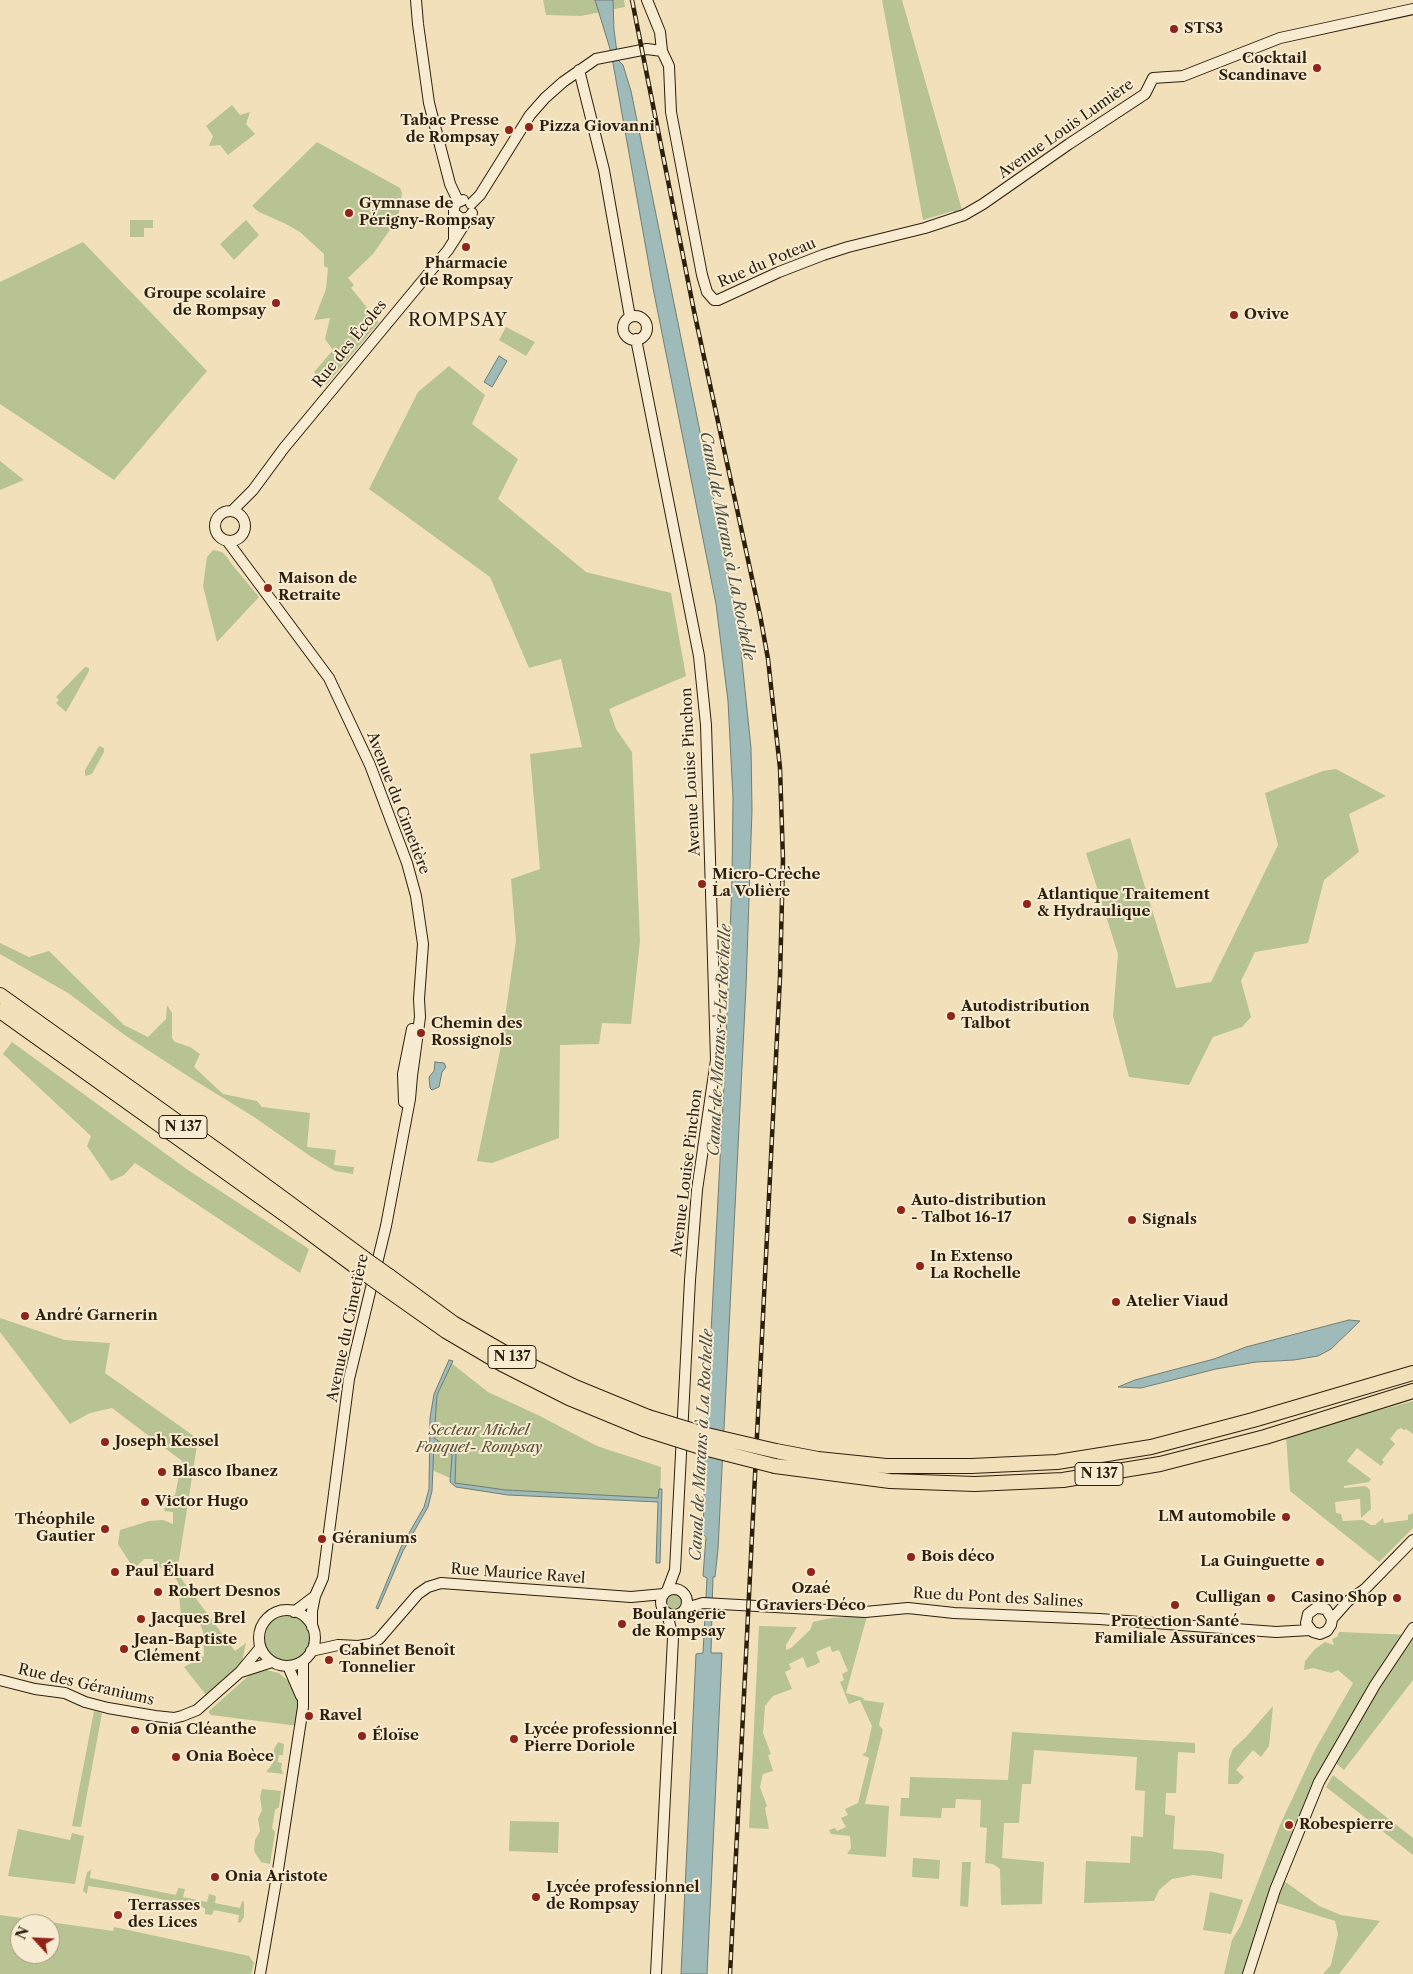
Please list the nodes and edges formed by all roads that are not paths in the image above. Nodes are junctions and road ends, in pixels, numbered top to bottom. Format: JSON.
{"nodes":[{"id":1,"x":416,"y":0,"type":"edge"},
{"id":2,"x":647,"y":0,"type":"edge"},
{"id":3,"x":1413,"y":9,"type":"edge"},
{"id":4,"x":662,"y":51,"type":"junction"},
{"id":5,"x":579,"y":70,"type":"junction"},
{"id":6,"x":563,"y":82,"type":"junction"},
{"id":7,"x":582,"y":87,"type":"junction"},
{"id":8,"x":458,"y":201,"type":"junction"},
{"id":9,"x":471,"y":204,"type":"junction"},
{"id":10,"x":454,"y":213,"type":"junction"},
{"id":11,"x":964,"y":215,"type":"joint"},
{"id":12,"x":469,"y":217,"type":"junction"},
{"id":13,"x":454,"y":242,"type":"junction"},
{"id":14,"x":630,"y":317,"type":"junction"},
{"id":15,"x":636,"y":339,"type":"junction"},
{"id":16,"x":253,"y":490,"type":"junction"},
{"id":17,"x":232,"y":511,"type":"junction"},
{"id":18,"x":244,"y":520,"type":"junction"},
{"id":19,"x":242,"y":536,"type":"junction"},
{"id":20,"x":228,"y":542,"type":"junction"},
{"id":21,"x":242,"y":562,"type":"junction"},
{"id":22,"x":0,"y":995,"type":"edge"},
{"id":23,"x":0,"y":1011,"type":"edge"},
{"id":24,"x":363,"y":1264,"type":"junction"},
{"id":25,"x":1413,"y":1373,"type":"edge"},
{"id":26,"x":1413,"y":1391,"type":"edge"},
{"id":27,"x":646,"y":1423,"type":"junction"},
{"id":28,"x":1413,"y":1540,"type":"edge"},
{"id":29,"x":675,"y":1570,"type":"junction"},
{"id":30,"x":665,"y":1593,"type":"junction"},
{"id":31,"x":682,"y":1593,"type":"junction"},
{"id":32,"x":315,"y":1596,"type":"junction"},
{"id":33,"x":631,"y":1597,"type":"junction"},
{"id":34,"x":1348,"y":1601,"type":"junction"},
{"id":35,"x":703,"y":1603,"type":"junction"},
{"id":36,"x":686,"y":1608,"type":"junction"},
{"id":37,"x":1326,"y":1609,"type":"junction"},
{"id":38,"x":665,"y":1610,"type":"junction"},
{"id":39,"x":294,"y":1612,"type":"junction"},
{"id":40,"x":1332,"y":1619,"type":"junction"},
{"id":41,"x":1308,"y":1625,"type":"junction"},
{"id":42,"x":1413,"y":1628,"type":"edge"},
{"id":43,"x":313,"y":1632,"type":"junction"},
{"id":44,"x":338,"y":1645,"type":"junction"},
{"id":45,"x":260,"y":1648,"type":"junction"},
{"id":46,"x":312,"y":1651,"type":"junction"},
{"id":47,"x":303,"y":1661,"type":"junction"},
{"id":48,"x":272,"y":1662,"type":"junction"},
{"id":49,"x":288,"y":1666,"type":"junction"},
{"id":50,"x":240,"y":1672,"type":"junction"},
{"id":51,"x":0,"y":1680,"type":"edge"},
{"id":52,"x":303,"y":1707,"type":"junction"},
{"id":53,"x":260,"y":1974,"type":"edge"},
{"id":54,"x":656,"y":1974,"type":"edge"},
{"id":55,"x":1248,"y":1974,"type":"edge"}],
"edges":[{"from":1,"to":8,"type":"street"},
{"from":2,"to":4,"type":"street"},
{"from":3,"to":11,"type":"street","name":"Avenue Louis Lumière"},
{"from":4,"to":5,"type":"street"},
{"from":4,"to":11,"type":"street","name":"Rue du Poteau"},
{"from":5,"to":6,"type":"street"},
{"from":5,"to":7,"type":"street"},
{"from":6,"to":7,"type":"street"},
{"from":6,"to":9,"type":"street"},
{"from":7,"to":14,"type":"street"},
{"from":8,"to":9,"type":"street"},
{"from":8,"to":10,"type":"street"},
{"from":9,"to":12,"type":"street"},
{"from":10,"to":12,"type":"street"},
{"from":10,"to":13,"type":"street"},
{"from":12,"to":13,"type":"street","name":"Rue des Écoles"},
{"from":13,"to":16,"type":"street","name":"Rue des Écoles"},
{"from":14,"to":15,"type":"street"},
{"from":14,"to":15,"type":"street"},
{"from":15,"to":29,"type":"street","name":"Avenue Louise Pinchon"},
{"from":16,"to":17,"type":"street","name":"Rue des Écoles"},
{"from":16,"to":18,"type":"street","name":"Rue des Écoles"},
{"from":17,"to":18,"type":"street"},
{"from":17,"to":20,"type":"street"},
{"from":18,"to":19,"type":"street"},
{"from":19,"to":20,"type":"street"},
{"from":19,"to":21,"type":"street"},
{"from":20,"to":21,"type":"street","name":"Avenue du Cimetière"},
{"from":21,"to":32,"type":"street","name":"Avenue du Cimetière"},
{"from":22,"to":24,"type":"highway","number":"N 137"},
{"from":23,"to":24,"type":"highway","number":"N 137"},
{"from":24,"to":27,"type":"highway","number":"N 137","bridge":true},
{"from":25,"to":27,"type":"highway","number":"N 137","bridge":true},
{"from":26,"to":27,"type":"highway","number":"N 137","bridge":true},
{"from":28,"to":34,"type":"street","name":"Rue du Pont des Salines"},
{"from":29,"to":30,"type":"street"},
{"from":29,"to":31,"type":"street"},
{"from":30,"to":31,"type":"street"},
{"from":30,"to":33,"type":"street","name":"Rue Maurice Ravel"},
{"from":30,"to":38,"type":"street"},
{"from":31,"to":35,"type":"street","name":"Rue du Pont des Salines"},
{"from":31,"to":36,"type":"street"},
{"from":32,"to":39,"type":"street"},
{"from":32,"to":43,"type":"street","name":"Avenue du Cimetière"},
{"from":33,"to":38,"type":"street","name":"Rue Maurice Ravel"},
{"from":33,"to":44,"type":"street","name":"Rue Maurice Ravel"},
{"from":34,"to":37,"type":"street","name":"Rue du Pont des Salines"},
{"from":34,"to":40,"type":"street","name":"Rue du Pont des Salines"},
{"from":35,"to":36,"type":"street","name":"Rue du Pont des Salines"},
{"from":35,"to":41,"type":"street","name":"Rue du Pont des Salines"},
{"from":36,"to":38,"type":"street"},
{"from":37,"to":40,"type":"street"},
{"from":37,"to":41,"type":"street","name":"Rue du Pont des Salines"},
{"from":38,"to":54,"type":"street"},
{"from":39,"to":43,"type":"street"},
{"from":39,"to":45,"type":"street"},
{"from":40,"to":41,"type":"street","name":"Rue du Pont des Salines"},
{"from":42,"to":55,"type":"street"},
{"from":43,"to":44,"type":"street","name":"Rue Maurice Ravel"},
{"from":43,"to":46,"type":"street"},
{"from":44,"to":46,"type":"street","name":"Rue Maurice Ravel"},
{"from":45,"to":48,"type":"street"},
{"from":45,"to":50,"type":"street","name":"Rue des Géraniums"},
{"from":46,"to":47,"type":"street"},
{"from":47,"to":49,"type":"street"},
{"from":47,"to":52,"type":"street"},
{"from":48,"to":49,"type":"street"},
{"from":48,"to":50,"type":"street","name":"Rue des Géraniums"},
{"from":49,"to":52,"type":"street"},
{"from":50,"to":51,"type":"street","name":"Rue des Géraniums"},
{"from":52,"to":53,"type":"street"}]}
